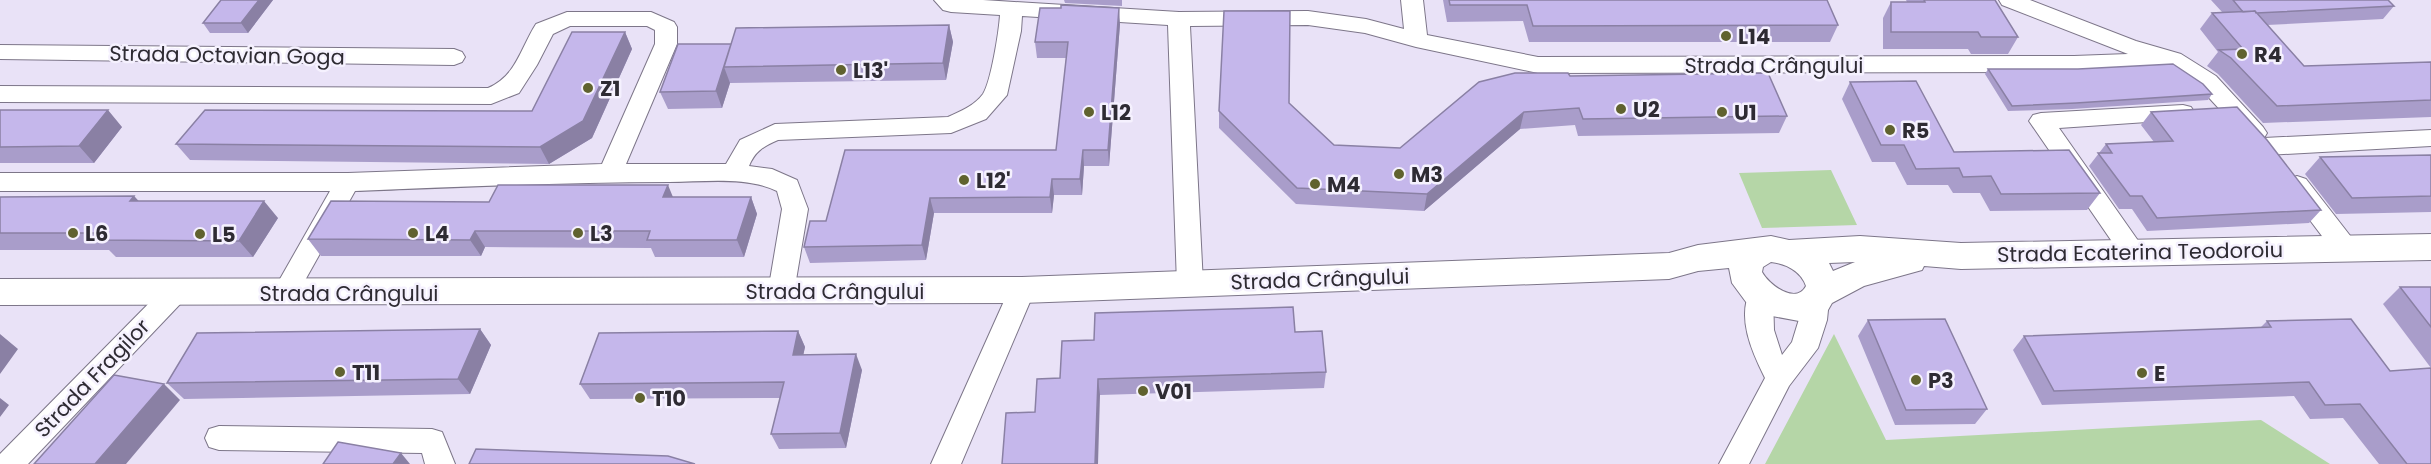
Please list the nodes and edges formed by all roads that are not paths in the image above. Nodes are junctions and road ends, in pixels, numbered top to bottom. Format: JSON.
{"nodes":[{"id":1,"x":945,"y":0,"type":"edge"},
{"id":2,"x":1412,"y":0,"type":"edge"},
{"id":3,"x":2010,"y":0,"type":"edge"},
{"id":4,"x":1011,"y":9,"type":"junction"},
{"id":5,"x":1179,"y":19,"type":"junction"},
{"id":6,"x":1416,"y":40,"type":"junction"},
{"id":7,"x":0,"y":52,"type":"edge"},
{"id":8,"x":453,"y":57,"type":"dead end"},
{"id":9,"x":2173,"y":59,"type":"junction"},
{"id":10,"x":0,"y":94,"type":"edge"},
{"id":11,"x":2234,"y":110,"type":"junction"},
{"id":12,"x":2431,"y":138,"type":"edge"},
{"id":13,"x":2267,"y":146,"type":"junction"},
{"id":14,"x":735,"y":172,"type":"junction"},
{"id":15,"x":610,"y":173,"type":"junction"},
{"id":16,"x":0,"y":182,"type":"edge"},
{"id":17,"x":348,"y":182,"type":"junction"},
{"id":18,"x":2431,"y":247,"type":"edge"},
{"id":19,"x":2346,"y":249,"type":"junction"},
{"id":20,"x":1776,"y":251,"type":"junction"},
{"id":21,"x":2133,"y":252,"type":"junction"},
{"id":22,"x":1935,"y":256,"type":"junction"},
{"id":23,"x":1669,"y":266,"type":"junction"},
{"id":24,"x":1190,"y":284,"type":"junction"},
{"id":25,"x":1022,"y":290,"type":"junction"},
{"id":26,"x":781,"y":291,"type":"junction"},
{"id":27,"x":0,"y":292,"type":"edge"},
{"id":28,"x":1755,"y":292,"type":"junction"},
{"id":29,"x":175,"y":293,"type":"junction"},
{"id":30,"x":285,"y":293,"type":"junction"},
{"id":31,"x":1819,"y":297,"type":"junction"},
{"id":32,"x":1779,"y":378,"type":"junction"},
{"id":33,"x":219,"y":438,"type":"dead end"},
{"id":34,"x":9,"y":464,"type":"edge"},
{"id":35,"x":440,"y":464,"type":"edge"},
{"id":36,"x":946,"y":464,"type":"edge"},
{"id":37,"x":1734,"y":464,"type":"edge"}],
"edges":[{"from":1,"to":4,"type":"street","name":"Strada Crângului"},
{"from":2,"to":6,"type":"street"},
{"from":3,"to":9,"type":"street"},
{"from":4,"to":5,"type":"street","name":"Strada Crângului"},
{"from":4,"to":14,"type":"street"},
{"from":5,"to":6,"type":"street","name":"Strada Crângului"},
{"from":5,"to":24,"type":"street"},
{"from":6,"to":9,"type":"street","name":"Strada Crângului"},
{"from":7,"to":8,"type":"street","name":"Strada Octavian Goga"},
{"from":9,"to":11,"type":"street"},
{"from":10,"to":15,"type":"street"},
{"from":11,"to":13,"type":"street"},
{"from":11,"to":21,"type":"street"},
{"from":12,"to":13,"type":"street"},
{"from":13,"to":19,"type":"street"},
{"from":14,"to":15,"type":"street"},
{"from":14,"to":26,"type":"street"},
{"from":15,"to":17,"type":"street"},
{"from":16,"to":17,"type":"street"},
{"from":17,"to":30,"type":"street"},
{"from":18,"to":19,"type":"main road","name":"Strada Ecaterina Teodoroiu"},
{"from":19,"to":21,"type":"main road","name":"Strada Ecaterina Teodoroiu"},
{"from":20,"to":22,"type":"main road","name":"Strada Ecaterina Teodoroiu"},
{"from":20,"to":23,"type":"main road","name":"Strada Crângului"},
{"from":20,"to":28,"type":"main road"},
{"from":20,"to":31,"type":"main road"},
{"from":21,"to":22,"type":"main road","name":"Strada Ecaterina Teodoroiu"},
{"from":22,"to":31,"type":"main road","name":"Strada Ecaterina Teodoroiu"},
{"from":23,"to":24,"type":"main road","name":"Strada Crângului"},
{"from":23,"to":28,"type":"main road","name":"Strada Crângului"},
{"from":24,"to":25,"type":"main road","name":"Strada Crângului"},
{"from":25,"to":26,"type":"main road","name":"Strada Crângului"},
{"from":25,"to":36,"type":"street"},
{"from":26,"to":30,"type":"main road","name":"Strada Crângului"},
{"from":27,"to":29,"type":"main road","name":"Strada Crângului"},
{"from":28,"to":31,"type":"main road"},
{"from":28,"to":32,"type":"street"},
{"from":29,"to":30,"type":"main road","name":"Strada Crângului"},
{"from":29,"to":34,"type":"street","name":"Strada Fragilor"},
{"from":31,"to":32,"type":"street"},
{"from":32,"to":37,"type":"street"},
{"from":33,"to":35,"type":"street"}]}
